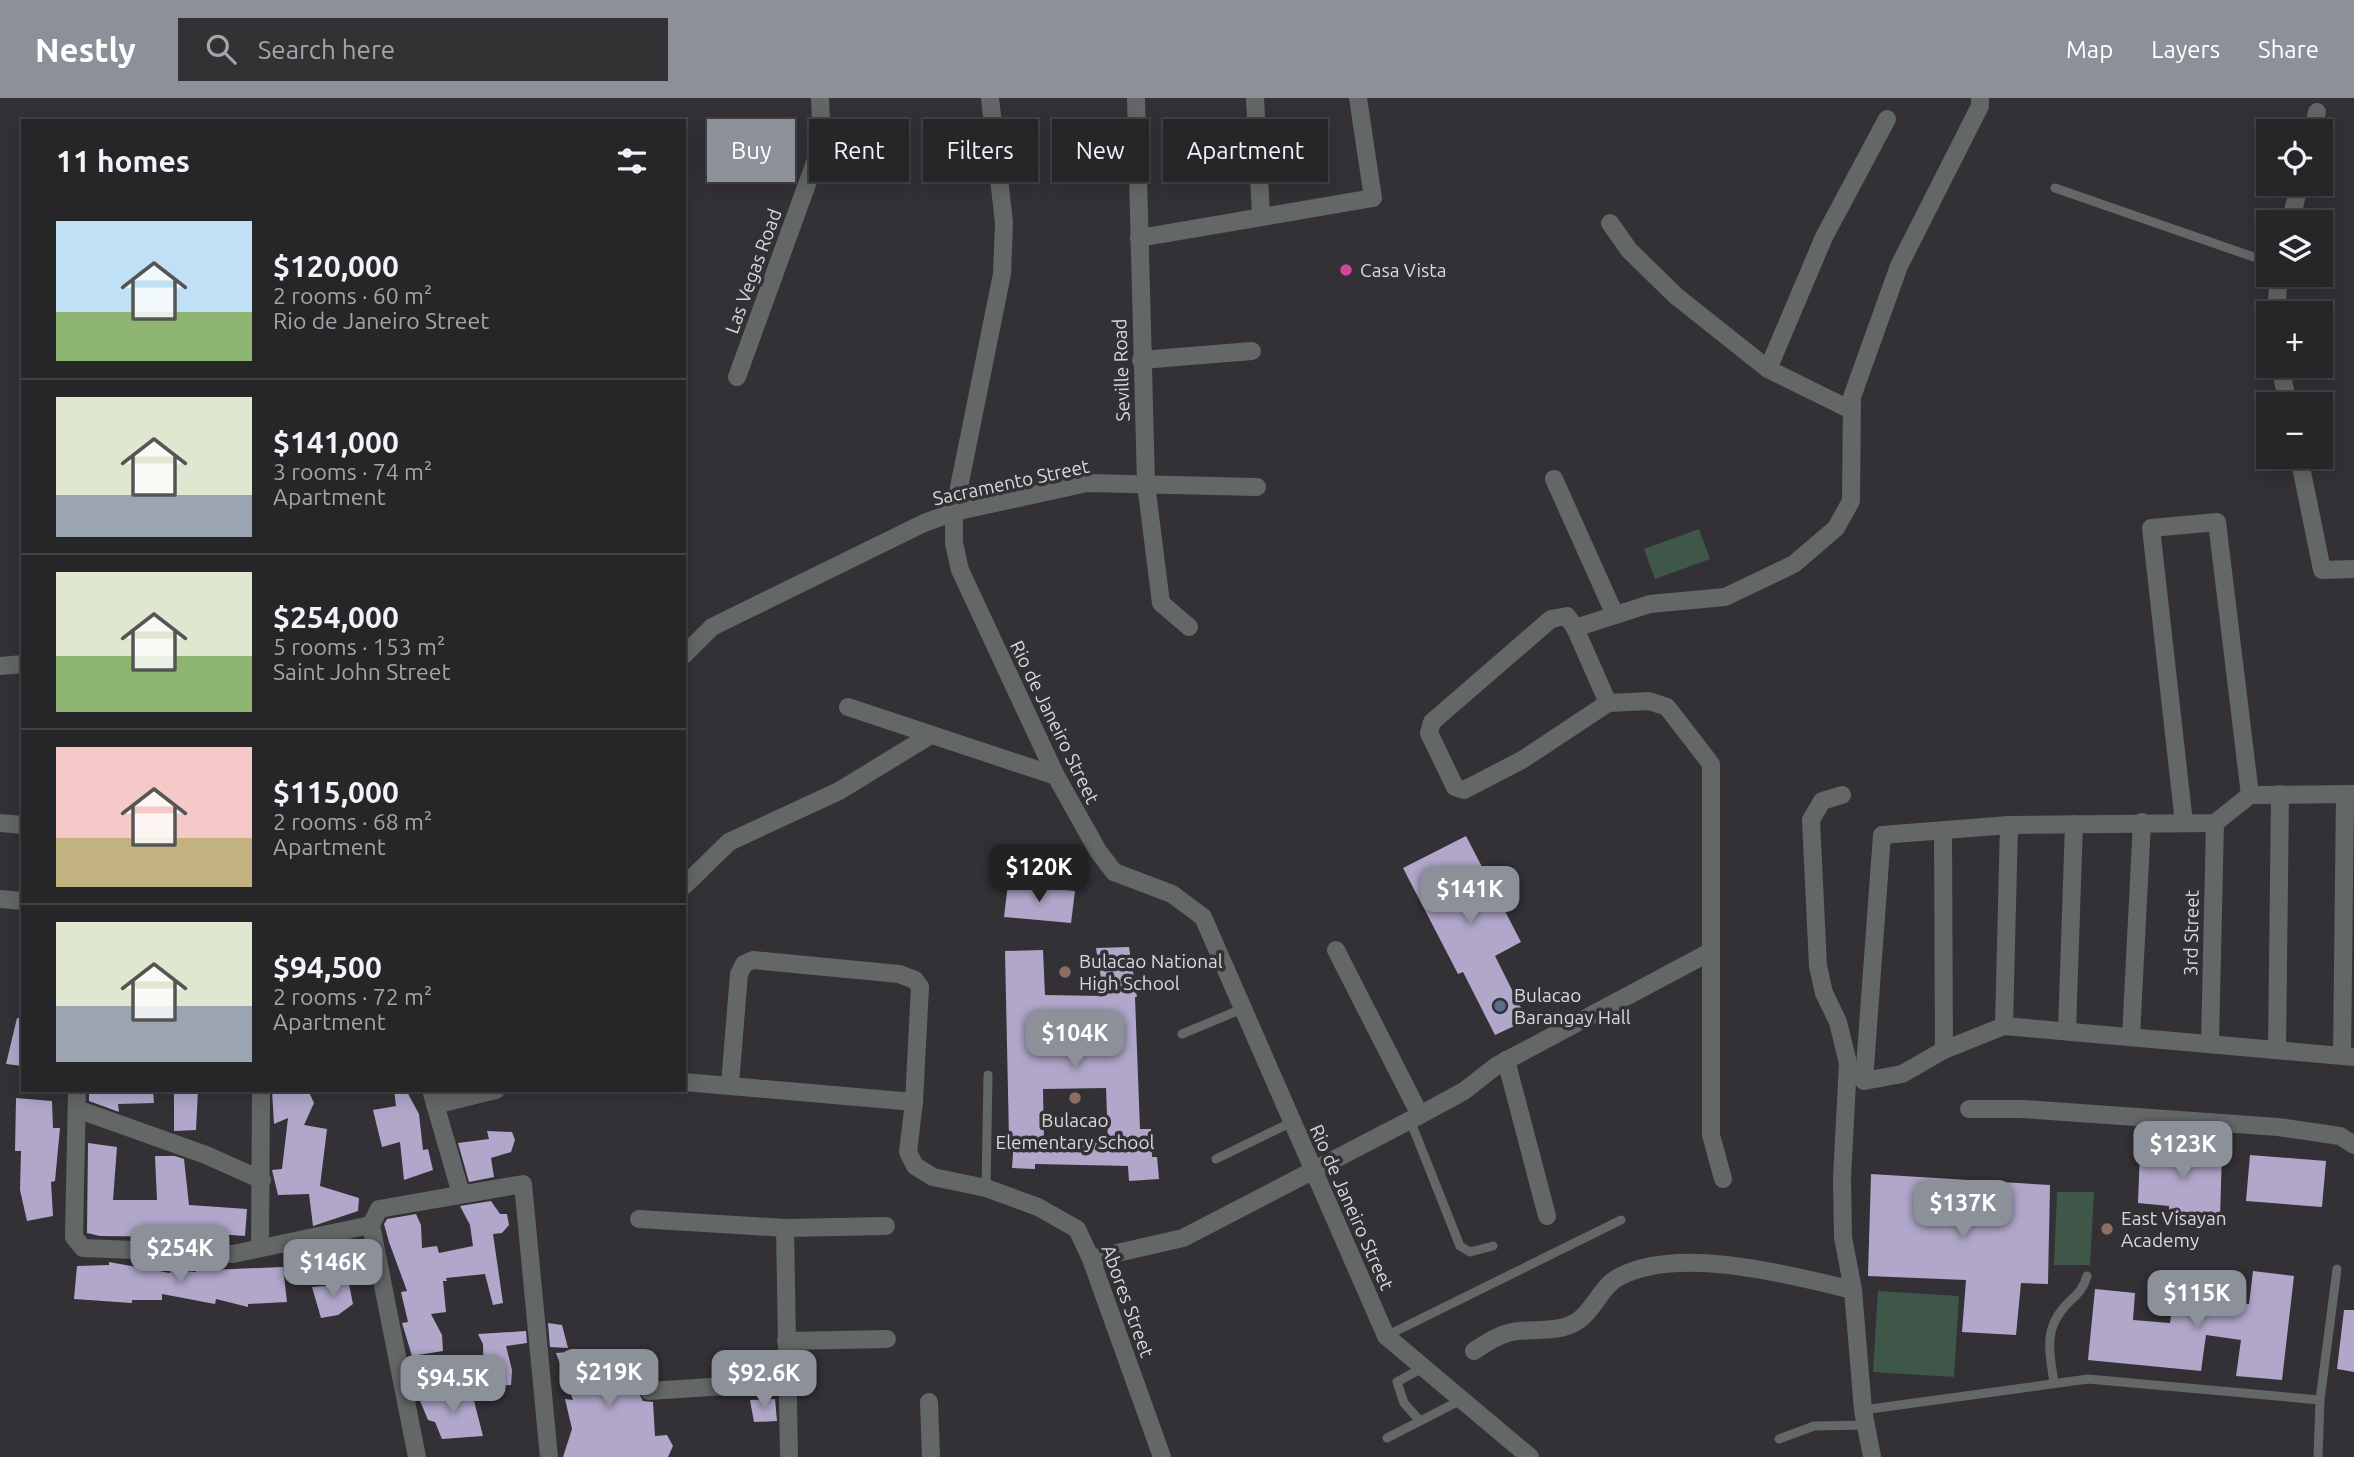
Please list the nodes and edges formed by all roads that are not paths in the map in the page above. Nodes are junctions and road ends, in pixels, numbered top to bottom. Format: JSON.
{"nodes":[{"id":1,"x":820,"y":98,"type":"edge"},
{"id":2,"x":990,"y":98,"type":"edge"},
{"id":3,"x":1136,"y":98,"type":"edge"},
{"id":4,"x":1255,"y":98,"type":"edge"},
{"id":5,"x":1358,"y":98,"type":"edge"},
{"id":6,"x":1980,"y":98,"type":"edge"},
{"id":7,"x":2317,"y":112,"type":"dead end"},
{"id":8,"x":1887,"y":119,"type":"dead end"},
{"id":9,"x":2316,"y":119,"type":"edge"},
{"id":10,"x":2055,"y":188,"type":"dead end"},
{"id":11,"x":1261,"y":216,"type":"junction"},
{"id":12,"x":1610,"y":223,"type":"dead end"},
{"id":13,"x":1139,"y":239,"type":"junction"},
{"id":14,"x":2256,"y":258,"type":"edge"},
{"id":15,"x":1252,"y":351,"type":"dead end"},
{"id":16,"x":1141,"y":360,"type":"junction"},
{"id":17,"x":1768,"y":369,"type":"junction"},
{"id":18,"x":737,"y":377,"type":"dead end"},
{"id":19,"x":1849,"y":409,"type":"junction"},
{"id":20,"x":2301,"y":469,"type":"edge"},
{"id":21,"x":1554,"y":479,"type":"dead end"},
{"id":22,"x":1146,"y":484,"type":"junction"},
{"id":23,"x":1256,"y":487,"type":"dead end"},
{"id":24,"x":954,"y":512,"type":"junction"},
{"id":25,"x":2354,"y":569,"type":"edge"},
{"id":26,"x":1615,"y":615,"type":"junction"},
{"id":27,"x":1189,"y":627,"type":"dead end"},
{"id":28,"x":1575,"y":628,"type":"junction"},
{"id":29,"x":686,"y":653,"type":"edge"},
{"id":30,"x":21,"y":664,"type":"edge"},
{"id":31,"x":0,"y":666,"type":"edge"},
{"id":32,"x":1608,"y":703,"type":"junction"},
{"id":33,"x":848,"y":707,"type":"dead end"},
{"id":34,"x":929,"y":736,"type":"junction"},
{"id":35,"x":1056,"y":776,"type":"junction"},
{"id":36,"x":2280,"y":794,"type":"junction"},
{"id":37,"x":2350,"y":794,"type":"edge"},
{"id":38,"x":1842,"y":796,"type":"dead end"},
{"id":39,"x":2250,"y":796,"type":"junction"},
{"id":40,"x":2141,"y":822,"type":"junction"},
{"id":41,"x":0,"y":823,"type":"edge"},
{"id":42,"x":2184,"y":823,"type":"junction"},
{"id":43,"x":2215,"y":823,"type":"junction"},
{"id":44,"x":2074,"y":824,"type":"junction"},
{"id":45,"x":21,"y":825,"type":"edge"},
{"id":46,"x":2009,"y":825,"type":"junction"},
{"id":47,"x":1943,"y":831,"type":"junction"},
{"id":48,"x":686,"y":884,"type":"edge"},
{"id":49,"x":0,"y":899,"type":"edge"},
{"id":50,"x":21,"y":901,"type":"edge"},
{"id":51,"x":1336,"y":950,"type":"dead end"},
{"id":52,"x":1710,"y":952,"type":"junction"},
{"id":53,"x":1242,"y":1009,"type":"junction"},
{"id":54,"x":2004,"y":1026,"type":"junction"},
{"id":55,"x":2067,"y":1031,"type":"junction"},
{"id":56,"x":1182,"y":1034,"type":"dead end"},
{"id":57,"x":2131,"y":1037,"type":"junction"},
{"id":58,"x":2210,"y":1044,"type":"junction"},
{"id":59,"x":1944,"y":1050,"type":"junction"},
{"id":60,"x":2277,"y":1050,"type":"junction"},
{"id":61,"x":2348,"y":1056,"type":"edge"},
{"id":62,"x":1506,"y":1060,"type":"junction"},
{"id":63,"x":988,"y":1075,"type":"dead end"},
{"id":64,"x":686,"y":1082,"type":"edge"},
{"id":65,"x":730,"y":1084,"type":"junction"},
{"id":66,"x":77,"y":1092,"type":"edge"},
{"id":67,"x":261,"y":1092,"type":"edge"},
{"id":68,"x":478,"y":1092,"type":"edge"},
{"id":69,"x":433,"y":1097,"type":"edge"},
{"id":70,"x":914,"y":1102,"type":"junction"},
{"id":71,"x":77,"y":1109,"type":"junction"},
{"id":72,"x":1969,"y":1109,"type":"dead end"},
{"id":73,"x":1415,"y":1118,"type":"junction"},
{"id":74,"x":1292,"y":1122,"type":"junction"},
{"id":75,"x":2354,"y":1145,"type":"edge"},
{"id":76,"x":1216,"y":1159,"type":"dead end"},
{"id":77,"x":1313,"y":1169,"type":"junction"},
{"id":78,"x":1724,"y":1179,"type":"dead end"},
{"id":79,"x":262,"y":1180,"type":"junction"},
{"id":80,"x":986,"y":1188,"type":"junction"},
{"id":81,"x":461,"y":1194,"type":"junction"},
{"id":82,"x":1547,"y":1216,"type":"dead end"},
{"id":83,"x":639,"y":1219,"type":"dead end"},
{"id":84,"x":1621,"y":1220,"type":"dead end"},
{"id":85,"x":371,"y":1225,"type":"junction"},
{"id":86,"x":886,"y":1226,"type":"dead end"},
{"id":87,"x":785,"y":1228,"type":"junction"},
{"id":88,"x":1493,"y":1246,"type":"dead end"},
{"id":89,"x":260,"y":1248,"type":"junction"},
{"id":90,"x":1091,"y":1259,"type":"junction"},
{"id":91,"x":2337,"y":1269,"type":"dead end"},
{"id":92,"x":2087,"y":1276,"type":"dead end"},
{"id":93,"x":1853,"y":1290,"type":"junction"},
{"id":94,"x":1386,"y":1336,"type":"junction"},
{"id":95,"x":887,"y":1339,"type":"dead end"},
{"id":96,"x":786,"y":1341,"type":"junction"},
{"id":97,"x":1474,"y":1351,"type":"dead end"},
{"id":98,"x":1422,"y":1368,"type":"junction"},
{"id":99,"x":787,"y":1382,"type":"junction"},
{"id":100,"x":2054,"y":1382,"type":"junction"},
{"id":101,"x":649,"y":1391,"type":"dead end"},
{"id":102,"x":1461,"y":1400,"type":"junction"},
{"id":103,"x":2320,"y":1400,"type":"junction"},
{"id":104,"x":929,"y":1402,"type":"dead end"},
{"id":105,"x":1865,"y":1417,"type":"junction"},
{"id":106,"x":1420,"y":1421,"type":"junction"},
{"id":107,"x":1387,"y":1437,"type":"dead end"},
{"id":108,"x":1779,"y":1439,"type":"dead end"},
{"id":109,"x":417,"y":1457,"type":"edge"},
{"id":110,"x":549,"y":1457,"type":"edge"},
{"id":111,"x":789,"y":1457,"type":"edge"},
{"id":112,"x":931,"y":1457,"type":"edge"},
{"id":113,"x":1162,"y":1457,"type":"edge"},
{"id":114,"x":1530,"y":1457,"type":"edge"},
{"id":115,"x":1872,"y":1457,"type":"edge"},
{"id":116,"x":2318,"y":1457,"type":"edge"}],
"edges":[{"from":1,"to":18,"type":"street","name":"Las Vegas Road"},
{"from":2,"to":24,"type":"street","name":"Rio de Janeiro Street"},
{"from":3,"to":13,"type":"street","name":"Seville Road"},
{"from":4,"to":11,"type":"street"},
{"from":5,"to":11,"type":"street"},
{"from":6,"to":19,"type":"street"},
{"from":7,"to":9,"type":"street"},
{"from":8,"to":17,"type":"street"},
{"from":10,"to":14,"type":"lane"},
{"from":11,"to":13,"type":"street"},
{"from":12,"to":17,"type":"street"},
{"from":13,"to":16,"type":"street","name":"Seville Road"},
{"from":15,"to":16,"type":"street"},
{"from":16,"to":22,"type":"street","name":"Seville Road"},
{"from":17,"to":19,"type":"street"},
{"from":19,"to":26,"type":"street"},
{"from":20,"to":25,"type":"street"},
{"from":21,"to":26,"type":"street"},
{"from":22,"to":23,"type":"street","name":"Sacramento Street"},
{"from":22,"to":24,"type":"street","name":"Sacramento Street"},
{"from":22,"to":27,"type":"street","name":"Seville Road"},
{"from":24,"to":29,"type":"street","name":"Sacramento Street"},
{"from":24,"to":35,"type":"street","name":"Rio de Janeiro Street"},
{"from":26,"to":28,"type":"street"},
{"from":28,"to":32,"type":"street"},
{"from":28,"to":32,"type":"street"},
{"from":30,"to":31,"type":"street"},
{"from":32,"to":52,"type":"street"},
{"from":33,"to":34,"type":"street"},
{"from":34,"to":35,"type":"street"},
{"from":34,"to":48,"type":"street"},
{"from":35,"to":53,"type":"street","name":"Rio de Janeiro Street"},
{"from":36,"to":37,"type":"street"},
{"from":36,"to":39,"type":"street"},
{"from":36,"to":60,"type":"street"},
{"from":37,"to":61,"type":"street"},
{"from":38,"to":93,"type":"street"},
{"from":39,"to":42,"type":"street"},
{"from":39,"to":43,"type":"street"},
{"from":40,"to":42,"type":"street"},
{"from":40,"to":44,"type":"street"},
{"from":40,"to":57,"type":"street"},
{"from":41,"to":45,"type":"street"},
{"from":42,"to":43,"type":"street"},
{"from":43,"to":58,"type":"street","name":"3rd Street"},
{"from":44,"to":46,"type":"street"},
{"from":44,"to":55,"type":"street"},
{"from":46,"to":47,"type":"street"},
{"from":46,"to":54,"type":"street"},
{"from":47,"to":59,"type":"street"},
{"from":47,"to":59,"type":"street"},
{"from":49,"to":50,"type":"street"},
{"from":51,"to":73,"type":"street"},
{"from":52,"to":62,"type":"street"},
{"from":52,"to":78,"type":"street"},
{"from":53,"to":56,"type":"lane"},
{"from":53,"to":74,"type":"street","name":"Rio de Janeiro Street"},
{"from":54,"to":55,"type":"street"},
{"from":54,"to":59,"type":"street"},
{"from":55,"to":57,"type":"street"},
{"from":57,"to":58,"type":"street"},
{"from":58,"to":60,"type":"street"},
{"from":60,"to":61,"type":"street"},
{"from":62,"to":73,"type":"street"},
{"from":62,"to":82,"type":"street"},
{"from":63,"to":80,"type":"lane"},
{"from":64,"to":65,"type":"street"},
{"from":65,"to":70,"type":"street"},
{"from":65,"to":70,"type":"street","name":"Abores Street"},
{"from":66,"to":71,"type":"street"},
{"from":67,"to":79,"type":"street"},
{"from":68,"to":69,"type":"street"},
{"from":69,"to":81,"type":"street"},
{"from":70,"to":80,"type":"street","name":"Abores Street"},
{"from":71,"to":79,"type":"street"},
{"from":71,"to":89,"type":"street"},
{"from":72,"to":75,"type":"street"},
{"from":73,"to":77,"type":"street"},
{"from":73,"to":88,"type":"lane"},
{"from":74,"to":76,"type":"lane"},
{"from":74,"to":77,"type":"street","name":"Rio de Janeiro Street"},
{"from":77,"to":90,"type":"street"},
{"from":77,"to":94,"type":"street","name":"Rio de Janeiro Street"},
{"from":79,"to":89,"type":"street"},
{"from":80,"to":90,"type":"street","name":"Abores Street"},
{"from":81,"to":85,"type":"street"},
{"from":81,"to":110,"type":"street"},
{"from":83,"to":87,"type":"street"},
{"from":84,"to":94,"type":"lane"},
{"from":85,"to":89,"type":"street"},
{"from":85,"to":109,"type":"street"},
{"from":86,"to":87,"type":"street"},
{"from":87,"to":96,"type":"street"},
{"from":90,"to":113,"type":"street","name":"Abores Street"},
{"from":91,"to":103,"type":"lane"},
{"from":92,"to":100,"type":"lane"},
{"from":93,"to":97,"type":"street"},
{"from":93,"to":105,"type":"street"},
{"from":94,"to":98,"type":"street","name":"Rio de Janeiro Street"},
{"from":95,"to":96,"type":"street"},
{"from":96,"to":99,"type":"street"},
{"from":98,"to":102,"type":"street","name":"Rio de Janeiro Street"},
{"from":98,"to":106,"type":"lane"},
{"from":99,"to":101,"type":"street"},
{"from":99,"to":111,"type":"street"},
{"from":100,"to":103,"type":"lane"},
{"from":100,"to":105,"type":"lane"},
{"from":102,"to":106,"type":"lane"},
{"from":102,"to":114,"type":"street","name":"Rio de Janeiro Street"},
{"from":103,"to":116,"type":"lane"},
{"from":104,"to":112,"type":"street"},
{"from":105,"to":108,"type":"lane"},
{"from":105,"to":115,"type":"street"},
{"from":106,"to":107,"type":"lane"}]}
